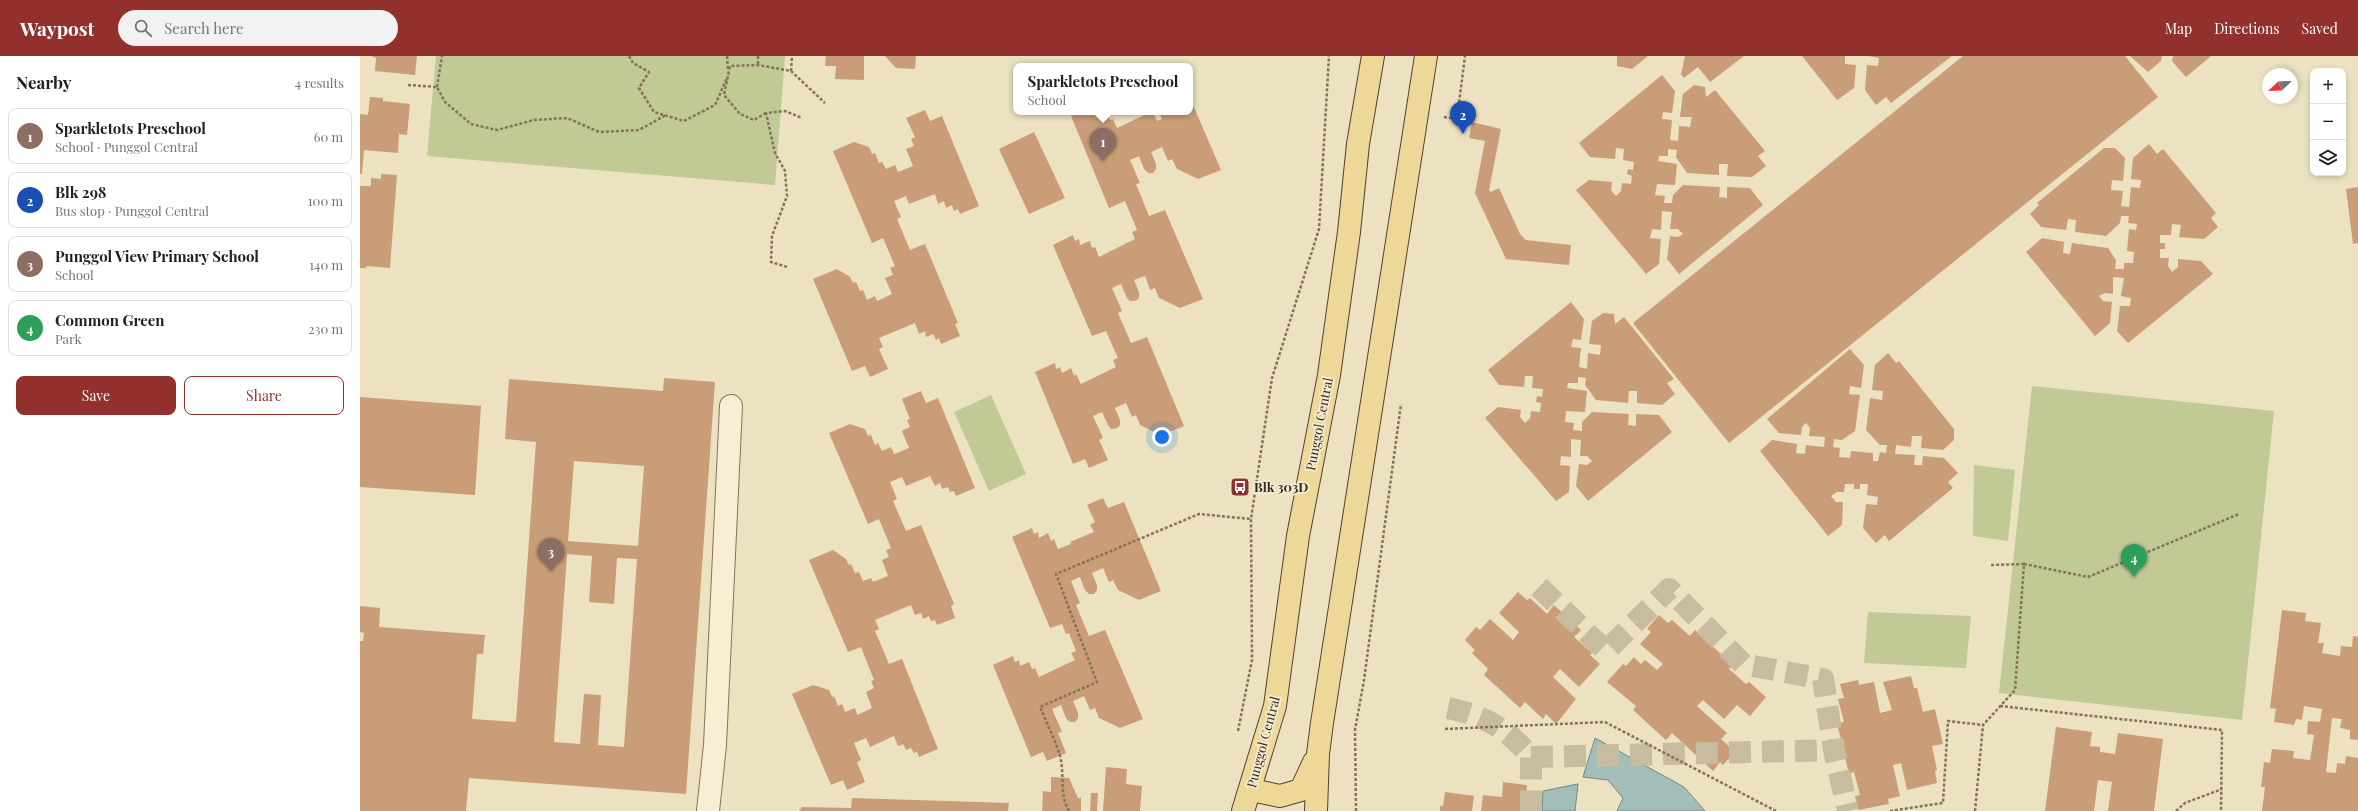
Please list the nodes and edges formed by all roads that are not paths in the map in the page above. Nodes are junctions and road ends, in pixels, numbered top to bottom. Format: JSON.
{"nodes":[{"id":1,"x":1373,"y":56,"type":"edge"},
{"id":2,"x":1426,"y":56,"type":"edge"},
{"id":3,"x":731,"y":406,"type":"dead end"},
{"id":4,"x":1318,"y":754,"type":"junction"},
{"id":5,"x":1251,"y":790,"type":"junction"},
{"id":6,"x":708,"y":811,"type":"edge"},
{"id":7,"x":1243,"y":811,"type":"edge"},
{"id":8,"x":1316,"y":811,"type":"edge"}],
"edges":[{"from":1,"to":5,"type":"main road","name":"Punggol Central"},
{"from":2,"to":4,"type":"main road"},
{"from":3,"to":6,"type":"lane"},
{"from":4,"to":5,"type":"main road"},
{"from":4,"to":8,"type":"main road"},
{"from":5,"to":7,"type":"main road","name":"Punggol Central"}]}
